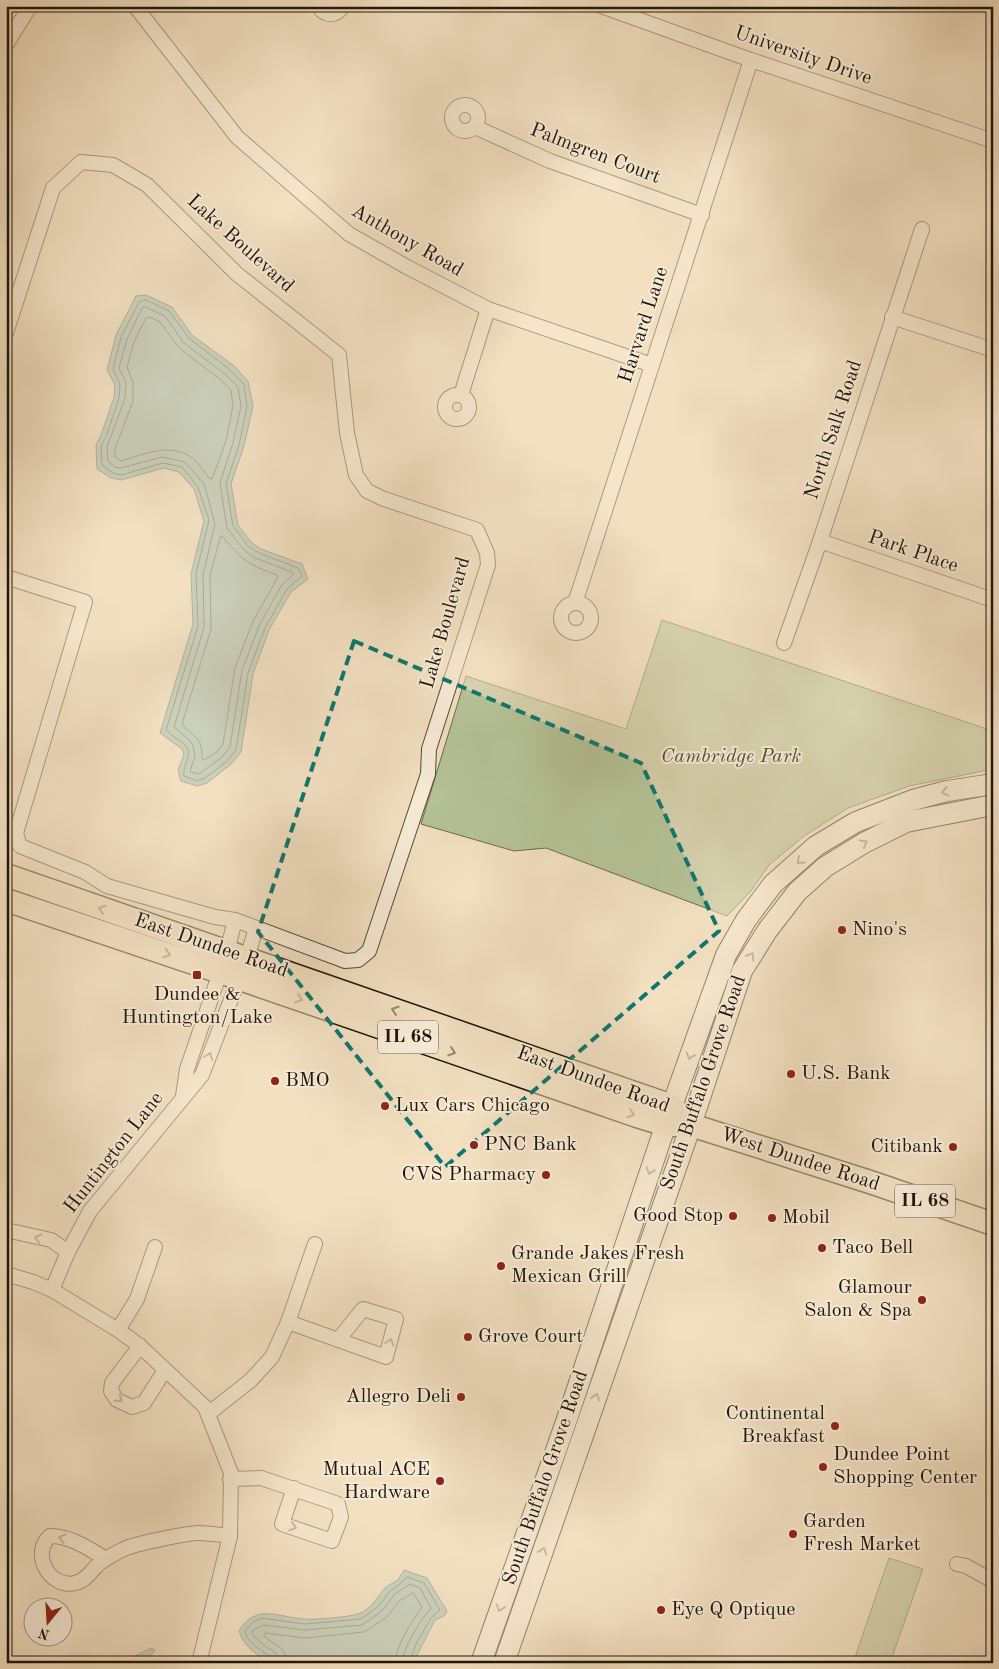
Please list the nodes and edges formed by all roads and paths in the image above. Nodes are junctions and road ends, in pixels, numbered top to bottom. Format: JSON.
{"nodes":[{"id":1,"x":30,"y":6,"type":"edge"},
{"id":2,"x":135,"y":6,"type":"edge"},
{"id":3,"x":318,"y":6,"type":"edge"},
{"id":4,"x":343,"y":6,"type":"edge"},
{"id":5,"x":601,"y":6,"type":"edge"},
{"id":6,"x":6,"y":45,"type":"edge"},
{"id":7,"x":752,"y":60,"type":"junction"},
{"id":8,"x":475,"y":126,"type":"dead end"},
{"id":9,"x":993,"y":141,"type":"edge"},
{"id":10,"x":702,"y":215,"type":"junction"},
{"id":11,"x":922,"y":229,"type":"dead end"},
{"id":12,"x":488,"y":309,"type":"junction"},
{"id":13,"x":892,"y":317,"type":"junction"},
{"id":14,"x":6,"y":333,"type":"edge"},
{"id":15,"x":993,"y":350,"type":"edge"},
{"id":16,"x":652,"y":366,"type":"junction"},
{"id":17,"x":461,"y":395,"type":"dead end"},
{"id":18,"x":820,"y":541,"type":"junction"},
{"id":19,"x":6,"y":577,"type":"edge"},
{"id":20,"x":993,"y":600,"type":"edge"},
{"id":21,"x":575,"y":603,"type":"dead end"},
{"id":22,"x":784,"y":643,"type":"dead end"},
{"id":23,"x":993,"y":784,"type":"edge"},
{"id":24,"x":993,"y":804,"type":"edge"},
{"id":25,"x":6,"y":875,"type":"edge"},
{"id":26,"x":6,"y":900,"type":"edge"},
{"id":27,"x":235,"y":920,"type":"junction"},
{"id":28,"x":256,"y":928,"type":"junction"},
{"id":29,"x":234,"y":965,"type":"junction"},
{"id":30,"x":183,"y":1096,"type":"junction"},
{"id":31,"x":669,"y":1116,"type":"junction"},
{"id":32,"x":692,"y":1125,"type":"junction"},
{"id":33,"x":993,"y":1224,"type":"edge"},
{"id":34,"x":6,"y":1230,"type":"edge"},
{"id":35,"x":315,"y":1244,"type":"dead end"},
{"id":36,"x":155,"y":1248,"type":"dead end"},
{"id":37,"x":68,"y":1252,"type":"junction"},
{"id":38,"x":6,"y":1274,"type":"edge"},
{"id":39,"x":52,"y":1290,"type":"junction"},
{"id":40,"x":288,"y":1322,"type":"junction"},
{"id":41,"x":118,"y":1330,"type":"junction"},
{"id":42,"x":338,"y":1340,"type":"dead end"},
{"id":43,"x":140,"y":1346,"type":"junction"},
{"id":44,"x":165,"y":1370,"type":"junction"},
{"id":45,"x":208,"y":1414,"type":"junction"},
{"id":46,"x":230,"y":1479,"type":"junction"},
{"id":47,"x":294,"y":1488,"type":"junction"},
{"id":48,"x":230,"y":1536,"type":"junction"},
{"id":49,"x":106,"y":1559,"type":"junction"},
{"id":50,"x":957,"y":1564,"type":"dead end"},
{"id":51,"x":993,"y":1581,"type":"edge"},
{"id":52,"x":199,"y":1663,"type":"edge"},
{"id":53,"x":482,"y":1663,"type":"edge"},
{"id":54,"x":504,"y":1663,"type":"edge"}],
"edges":[{"from":1,"to":6,"type":"street"},
{"from":2,"to":12,"type":"street","name":"Anthony Road"},
{"from":3,"to":4,"type":"street"},
{"from":5,"to":7,"type":"street","name":"University Drive"},
{"from":7,"to":9,"type":"street","name":"University Drive"},
{"from":7,"to":10,"type":"street","name":"Harvard Lane"},
{"from":8,"to":10,"type":"street","name":"Palmgren Court"},
{"from":10,"to":16,"type":"street","name":"Harvard Lane"},
{"from":11,"to":13,"type":"street","name":"North Salk Road"},
{"from":12,"to":16,"type":"street","name":"Anthony Road"},
{"from":12,"to":17,"type":"street"},
{"from":13,"to":15,"type":"street"},
{"from":13,"to":18,"type":"street","name":"North Salk Road"},
{"from":14,"to":28,"type":"street","name":"Lake Boulevard"},
{"from":16,"to":21,"type":"street","name":"Harvard Lane"},
{"from":18,"to":20,"type":"street","name":"Park Place"},
{"from":18,"to":22,"type":"street","name":"North Salk Road"},
{"from":19,"to":27,"type":"street","name":"Lake Boulevard"},
{"from":23,"to":31,"type":"main road","name":"South Buffalo Grove Road","one_way":true},
{"from":32,"to":24,"type":"main road","name":"South Buffalo Grove Road","one_way":true},
{"from":29,"to":25,"type":"main road","name":"East Dundee Road","number":"IL 68","one_way":true},
{"from":26,"to":29,"type":"main road","name":"East Dundee Road","number":"IL 68","one_way":true},
{"from":27,"to":28,"type":"street","name":"Lake Boulevard"},
{"from":27,"to":29,"type":"street"},
{"from":28,"to":29,"type":"street"},
{"from":29,"to":30,"type":"street","name":"Huntington Lane"},
{"from":30,"to":29,"type":"street","name":"Huntington Lane","one_way":true},
{"from":29,"to":31,"type":"main road","name":"East Dundee Road","number":"IL 68"},
{"from":30,"to":37,"type":"street","name":"Huntington Lane"},
{"from":31,"to":32,"type":"main road","name":"East Dundee Road","number":"IL 68"},
{"from":31,"to":53,"type":"main road","name":"South Buffalo Grove Road","one_way":true},
{"from":32,"to":33,"type":"main road","name":"West Dundee Road","number":"IL 68"},
{"from":54,"to":32,"type":"main road","name":"South Buffalo Grove Road","one_way":true},
{"from":37,"to":34,"type":"street","one_way":true},
{"from":35,"to":40,"type":"street"},
{"from":36,"to":41,"type":"street"},
{"from":37,"to":39,"type":"street","name":"Huntington Lane"},
{"from":38,"to":39,"type":"street"},
{"from":39,"to":41,"type":"street"},
{"from":40,"to":42,"type":"street"},
{"from":40,"to":45,"type":"street"},
{"from":41,"to":43,"type":"street"},
{"from":43,"to":44,"type":"street"},
{"from":43,"to":44,"type":"street","one_way":true},
{"from":44,"to":45,"type":"street"},
{"from":45,"to":46,"type":"street"},
{"from":46,"to":47,"type":"street"},
{"from":46,"to":48,"type":"street"},
{"from":47,"to":47,"type":"street","one_way":true},
{"from":48,"to":49,"type":"street"},
{"from":48,"to":52,"type":"street"},
{"from":49,"to":49,"type":"street","one_way":true},
{"from":50,"to":51,"type":"street"}]}
